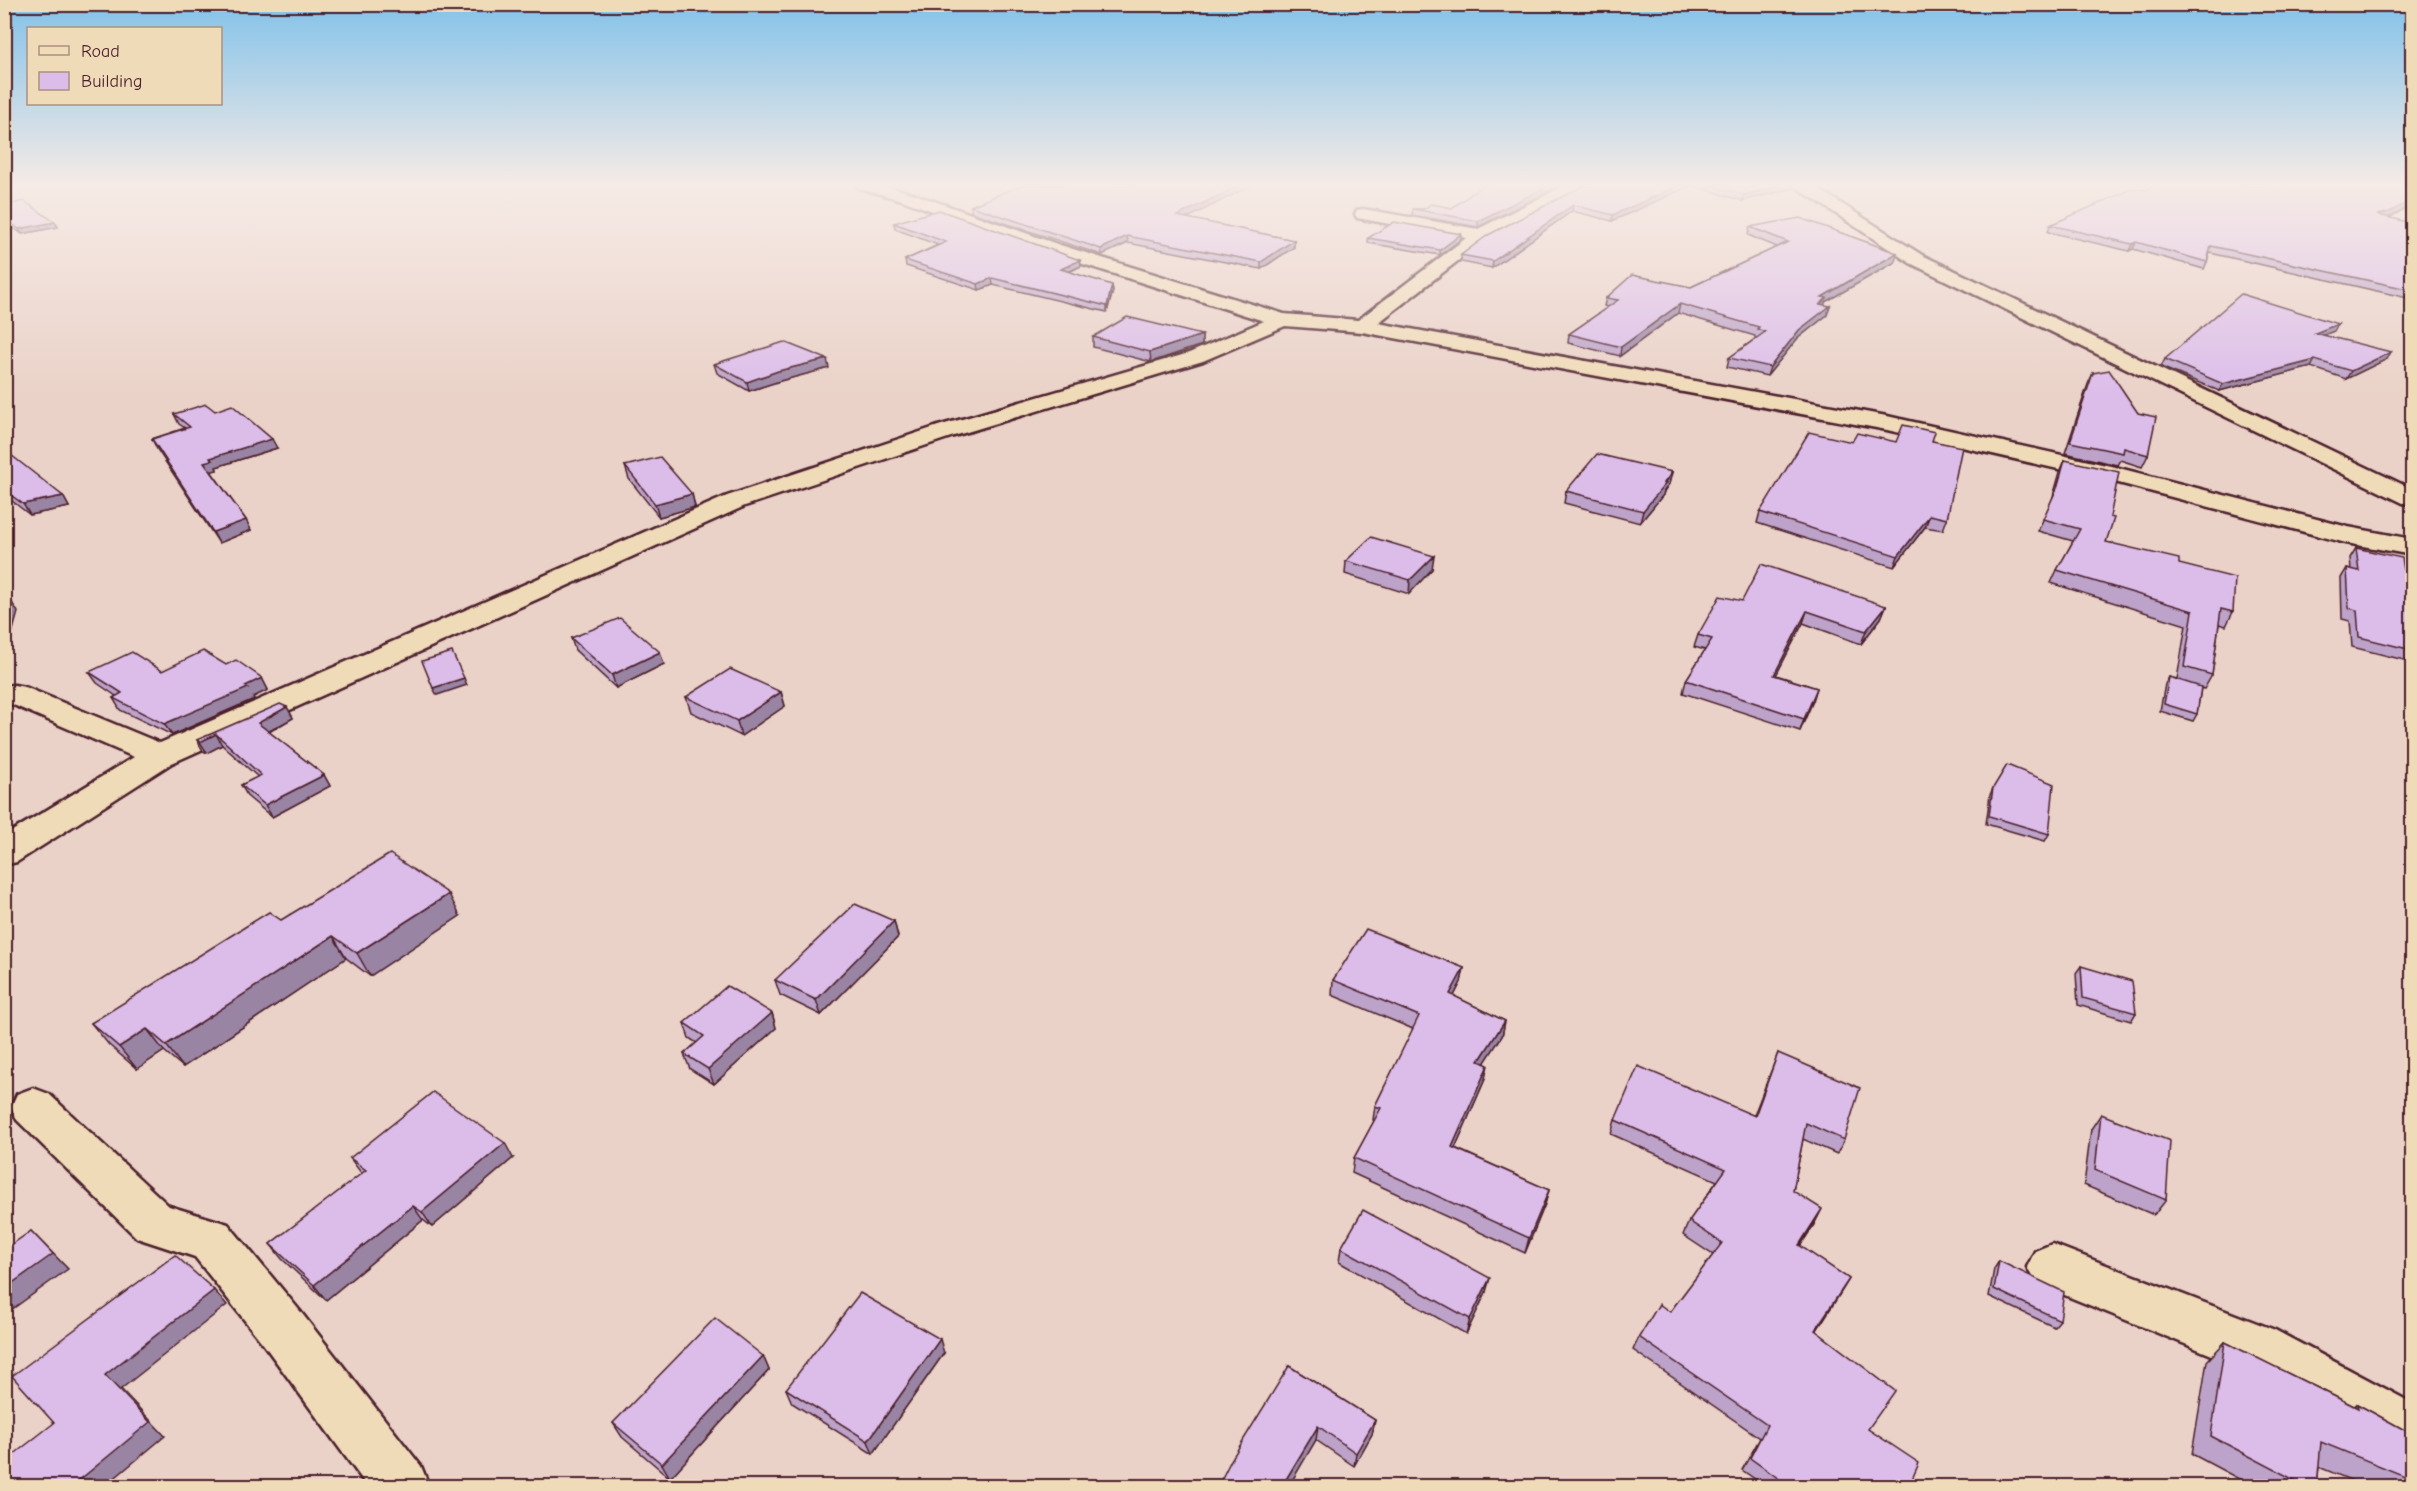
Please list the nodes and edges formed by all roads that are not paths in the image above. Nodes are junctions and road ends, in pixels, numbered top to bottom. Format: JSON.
{"nodes":[{"id":1,"x":1072,"y":255,"type":"edge"},
{"id":2,"x":1456,"y":255,"type":"edge"},
{"id":3,"x":1909,"y":255,"type":"edge"},
{"id":4,"x":1282,"y":320,"type":"junction"},
{"id":5,"x":1362,"y":326,"type":"junction"},
{"id":6,"x":2412,"y":498,"type":"edge"},
{"id":7,"x":2412,"y":547,"type":"edge"},
{"id":8,"x":4,"y":696,"type":"edge"},
{"id":9,"x":160,"y":756,"type":"junction"},
{"id":10,"x":4,"y":853,"type":"edge"},
{"id":11,"x":33,"y":1107,"type":"dead end"},
{"id":12,"x":2052,"y":1267,"type":"dead end"},
{"id":13,"x":2412,"y":1432,"type":"edge"},
{"id":14,"x":401,"y":1486,"type":"edge"}],
"edges":[{"from":1,"to":4,"type":"street"},
{"from":2,"to":5,"type":"street"},
{"from":3,"to":6,"type":"street"},
{"from":4,"to":5,"type":"street"},
{"from":4,"to":9,"type":"street"},
{"from":5,"to":7,"type":"street"},
{"from":8,"to":9,"type":"street"},
{"from":9,"to":10,"type":"street"},
{"from":11,"to":14,"type":"street"},
{"from":12,"to":13,"type":"street"}]}
